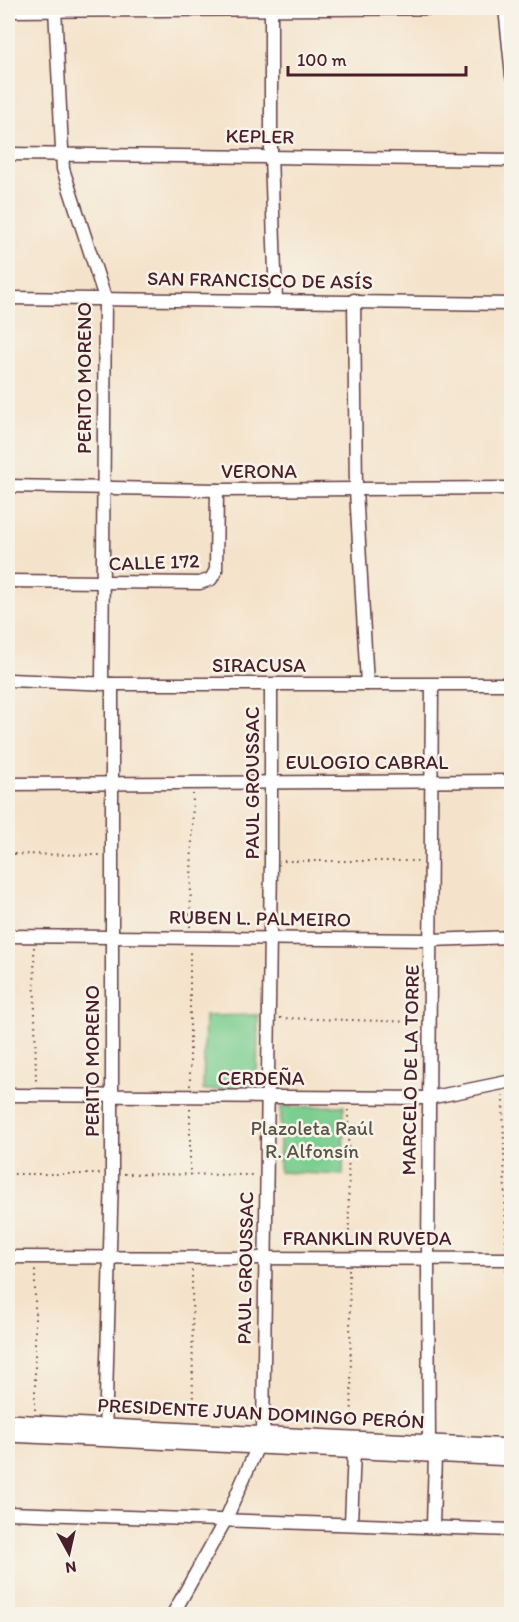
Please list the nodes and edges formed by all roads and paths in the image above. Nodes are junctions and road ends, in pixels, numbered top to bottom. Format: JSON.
{"nodes":[{"id":1,"x":270,"y":8,"type":"edge"},
{"id":2,"x":473,"y":8,"type":"edge"},
{"id":3,"x":506,"y":8,"type":"edge"},
{"id":4,"x":55,"y":10,"type":"edge"},
{"id":5,"x":8,"y":11,"type":"edge"},
{"id":6,"x":512,"y":76,"type":"edge"},
{"id":7,"x":64,"y":153,"type":"junction"},
{"id":8,"x":8,"y":154,"type":"edge"},
{"id":9,"x":271,"y":155,"type":"junction"},
{"id":10,"x":512,"y":160,"type":"edge"},
{"id":11,"x":8,"y":298,"type":"edge"},
{"id":12,"x":105,"y":298,"type":"junction"},
{"id":13,"x":354,"y":300,"type":"junction"},
{"id":14,"x":276,"y":301,"type":"junction"},
{"id":15,"x":512,"y":304,"type":"edge"},
{"id":16,"x":8,"y":486,"type":"edge"},
{"id":17,"x":103,"y":488,"type":"junction"},
{"id":18,"x":512,"y":489,"type":"edge"},
{"id":19,"x":217,"y":490,"type":"junction"},
{"id":20,"x":356,"y":490,"type":"junction"},
{"id":21,"x":8,"y":581,"type":"edge"},
{"id":22,"x":102,"y":583,"type":"junction"},
{"id":23,"x":8,"y":680,"type":"edge"},
{"id":24,"x":107,"y":684,"type":"junction"},
{"id":25,"x":367,"y":684,"type":"junction"},
{"id":26,"x":512,"y":684,"type":"edge"},
{"id":27,"x":271,"y":685,"type":"junction"},
{"id":28,"x":432,"y":686,"type":"junction"},
{"id":29,"x":512,"y":781,"type":"edge"},
{"id":30,"x":271,"y":782,"type":"junction"},
{"id":31,"x":431,"y":782,"type":"junction"},
{"id":32,"x":8,"y":784,"type":"edge"},
{"id":33,"x":111,"y":784,"type":"junction"},
{"id":34,"x":193,"y":784,"type":"junction"},
{"id":35,"x":8,"y":854,"type":"edge"},
{"id":36,"x":110,"y":855,"type":"junction"},
{"id":37,"x":271,"y":861,"type":"junction"},
{"id":38,"x":431,"y":861,"type":"junction"},
{"id":39,"x":8,"y":936,"type":"edge"},
{"id":40,"x":34,"y":936,"type":"junction"},
{"id":41,"x":112,"y":936,"type":"junction"},
{"id":42,"x":190,"y":936,"type":"junction"},
{"id":43,"x":270,"y":937,"type":"junction"},
{"id":44,"x":512,"y":938,"type":"edge"},
{"id":45,"x":431,"y":940,"type":"junction"},
{"id":46,"x":267,"y":1017,"type":"junction"},
{"id":47,"x":430,"y":1023,"type":"junction"},
{"id":48,"x":512,"y":1081,"type":"edge"},
{"id":49,"x":36,"y":1094,"type":"junction"},
{"id":50,"x":8,"y":1095,"type":"edge"},
{"id":51,"x":111,"y":1095,"type":"junction"},
{"id":52,"x":190,"y":1097,"type":"junction"},
{"id":53,"x":266,"y":1098,"type":"junction"},
{"id":54,"x":429,"y":1098,"type":"junction"},
{"id":55,"x":8,"y":1174,"type":"edge"},
{"id":56,"x":112,"y":1174,"type":"junction"},
{"id":57,"x":190,"y":1175,"type":"junction"},
{"id":58,"x":265,"y":1175,"type":"junction"},
{"id":59,"x":8,"y":1257,"type":"edge"},
{"id":60,"x":35,"y":1257,"type":"junction"},
{"id":61,"x":110,"y":1257,"type":"junction"},
{"id":62,"x":428,"y":1257,"type":"junction"},
{"id":63,"x":192,"y":1258,"type":"junction"},
{"id":64,"x":265,"y":1258,"type":"junction"},
{"id":65,"x":512,"y":1259,"type":"edge"},
{"id":66,"x":8,"y":1422,"type":"edge"},
{"id":67,"x":35,"y":1423,"type":"junction"},
{"id":68,"x":193,"y":1430,"type":"junction"},
{"id":69,"x":106,"y":1432,"type":"junction"},
{"id":70,"x":8,"y":1434,"type":"edge"},
{"id":71,"x":261,"y":1441,"type":"junction"},
{"id":72,"x":512,"y":1447,"type":"edge"},
{"id":73,"x":432,"y":1449,"type":"junction"},
{"id":74,"x":354,"y":1451,"type":"junction"},
{"id":75,"x":512,"y":1458,"type":"edge"},
{"id":76,"x":8,"y":1513,"type":"edge"},
{"id":77,"x":226,"y":1519,"type":"junction"},
{"id":78,"x":351,"y":1523,"type":"junction"},
{"id":79,"x":433,"y":1526,"type":"junction"},
{"id":80,"x":512,"y":1530,"type":"edge"},
{"id":81,"x":173,"y":1614,"type":"edge"}],
"edges":[{"from":1,"to":2,"type":"street"},
{"from":1,"to":4,"type":"street"},
{"from":1,"to":9,"type":"street"},
{"from":3,"to":6,"type":"street"},
{"from":4,"to":5,"type":"street"},
{"from":4,"to":7,"type":"street","name":"PERITO MORENO"},
{"from":7,"to":8,"type":"street","name":"KEPLER"},
{"from":7,"to":9,"type":"street","name":"KEPLER"},
{"from":7,"to":12,"type":"street","name":"PERITO MORENO"},
{"from":9,"to":10,"type":"street","name":"KEPLER"},
{"from":9,"to":14,"type":"street"},
{"from":11,"to":12,"type":"street","name":"SAN FRANCISCO DE ASÍS"},
{"from":12,"to":14,"type":"street","name":"SAN FRANCISCO DE ASÍS"},
{"from":12,"to":17,"type":"street","name":"PERITO MORENO"},
{"from":13,"to":14,"type":"street","name":"SAN FRANCISCO DE ASÍS"},
{"from":13,"to":15,"type":"street","name":"SAN FRANCISCO DE ASÍS"},
{"from":13,"to":20,"type":"street"},
{"from":16,"to":17,"type":"street","name":"VERONA"},
{"from":17,"to":19,"type":"street","name":"VERONA"},
{"from":17,"to":22,"type":"street","name":"PERITO MORENO"},
{"from":18,"to":20,"type":"street","name":"VERONA"},
{"from":19,"to":20,"type":"street","name":"VERONA"},
{"from":19,"to":22,"type":"street","name":"CALLE 172"},
{"from":20,"to":25,"type":"street"},
{"from":21,"to":22,"type":"street","name":"CALLE 172"},
{"from":22,"to":24,"type":"street","name":"PERITO MORENO"},
{"from":23,"to":24,"type":"street","name":"SIRACUSA"},
{"from":24,"to":27,"type":"street","name":"SIRACUSA"},
{"from":24,"to":33,"type":"street","name":"PERITO MORENO"},
{"from":25,"to":27,"type":"street","name":"SIRACUSA"},
{"from":25,"to":28,"type":"street","name":"SIRACUSA"},
{"from":26,"to":28,"type":"street","name":"SIRACUSA"},
{"from":27,"to":30,"type":"street","name":"PAUL GROUSSAC"},
{"from":28,"to":31,"type":"street","name":"MARCELO DE LA TORRE"},
{"from":29,"to":31,"type":"street","name":"EULOGIO CABRAL"},
{"from":30,"to":31,"type":"street","name":"EULOGIO CABRAL"},
{"from":30,"to":34,"type":"street","name":"EULOGIO CABRAL"},
{"from":30,"to":37,"type":"street","name":"PAUL GROUSSAC"},
{"from":31,"to":38,"type":"street","name":"MARCELO DE LA TORRE"},
{"from":32,"to":33,"type":"street","name":"EULOGIO CABRAL"},
{"from":33,"to":34,"type":"street","name":"EULOGIO CABRAL"},
{"from":33,"to":36,"type":"street","name":"PERITO MORENO"},
{"from":34,"to":42,"type":"path"},
{"from":35,"to":36,"type":"path"},
{"from":36,"to":41,"type":"street","name":"PERITO MORENO"},
{"from":37,"to":38,"type":"path"},
{"from":37,"to":43,"type":"street","name":"PAUL GROUSSAC"},
{"from":38,"to":45,"type":"street","name":"MARCELO DE LA TORRE"},
{"from":39,"to":40,"type":"street","name":"RUBEN L. PALMEIRO"},
{"from":40,"to":41,"type":"street","name":"RUBEN L. PALMEIRO"},
{"from":40,"to":49,"type":"path"},
{"from":41,"to":42,"type":"street","name":"RUBEN L. PALMEIRO"},
{"from":41,"to":51,"type":"street","name":"PERITO MORENO"},
{"from":42,"to":43,"type":"street","name":"RUBEN L. PALMEIRO"},
{"from":42,"to":52,"type":"path"},
{"from":43,"to":45,"type":"street","name":"RUBEN L. PALMEIRO"},
{"from":43,"to":46,"type":"street","name":"PAUL GROUSSAC"},
{"from":44,"to":45,"type":"street","name":"RUBEN L. PALMEIRO"},
{"from":45,"to":47,"type":"street","name":"MARCELO DE LA TORRE"},
{"from":46,"to":47,"type":"path"},
{"from":46,"to":53,"type":"street","name":"PAUL GROUSSAC"},
{"from":47,"to":54,"type":"street","name":"MARCELO DE LA TORRE"},
{"from":48,"to":54,"type":"street","name":"CERDEÑA"},
{"from":49,"to":50,"type":"street","name":"CERDEÑA"},
{"from":49,"to":51,"type":"street","name":"CERDEÑA"},
{"from":51,"to":52,"type":"street","name":"CERDEÑA"},
{"from":51,"to":56,"type":"street","name":"PERITO MORENO"},
{"from":52,"to":53,"type":"street","name":"CERDEÑA"},
{"from":52,"to":57,"type":"path"},
{"from":53,"to":54,"type":"street","name":"CERDEÑA"},
{"from":53,"to":58,"type":"street","name":"PAUL GROUSSAC"},
{"from":54,"to":62,"type":"street","name":"MARCELO DE LA TORRE"},
{"from":55,"to":56,"type":"path"},
{"from":56,"to":57,"type":"path"},
{"from":56,"to":61,"type":"street","name":"PERITO MORENO"},
{"from":57,"to":58,"type":"path"},
{"from":58,"to":64,"type":"street","name":"PAUL GROUSSAC"},
{"from":59,"to":60,"type":"street","name":"FRANKLIN RUVEDA"},
{"from":60,"to":61,"type":"street","name":"FRANKLIN RUVEDA"},
{"from":60,"to":67,"type":"path"},
{"from":61,"to":63,"type":"street","name":"FRANKLIN RUVEDA"},
{"from":61,"to":69,"type":"street","name":"PERITO MORENO"},
{"from":62,"to":64,"type":"street","name":"FRANKLIN RUVEDA"},
{"from":62,"to":65,"type":"street","name":"FRANKLIN RUVEDA"},
{"from":62,"to":73,"type":"street","name":"MARCELO DE LA TORRE"},
{"from":63,"to":64,"type":"street","name":"FRANKLIN RUVEDA"},
{"from":63,"to":68,"type":"path"},
{"from":64,"to":71,"type":"street","name":"PAUL GROUSSAC"},
{"from":66,"to":67,"type":"main road","name":"PRESIDENTE JUAN DOMINGO PERÓN"},
{"from":67,"to":69,"type":"main road","name":"PRESIDENTE JUAN DOMINGO PERÓN"},
{"from":68,"to":69,"type":"main road","name":"PRESIDENTE JUAN DOMINGO PERÓN"},
{"from":68,"to":71,"type":"main road","name":"PRESIDENTE JUAN DOMINGO PERÓN"},
{"from":69,"to":70,"type":"main road","name":"PRESIDENTE JUAN DOMINGO PERÓN"},
{"from":69,"to":71,"type":"main road","name":"PRESIDENTE JUAN DOMINGO PERÓN"},
{"from":71,"to":73,"type":"main road","name":"PRESIDENTE JUAN DOMINGO PERÓN"},
{"from":71,"to":74,"type":"main road","name":"PRESIDENTE JUAN DOMINGO PERÓN"},
{"from":71,"to":77,"type":"street","name":"PAUL GROUSSAC"},
{"from":72,"to":73,"type":"main road","name":"PRESIDENTE JUAN DOMINGO PERÓN"},
{"from":73,"to":74,"type":"main road","name":"PRESIDENTE JUAN DOMINGO PERÓN"},
{"from":73,"to":75,"type":"main road","name":"PRESIDENTE JUAN DOMINGO PERÓN"},
{"from":73,"to":79,"type":"street","name":"MARCELO DE LA TORRE"},
{"from":74,"to":78,"type":"street"},
{"from":76,"to":77,"type":"street"},
{"from":77,"to":78,"type":"street"},
{"from":77,"to":81,"type":"street","name":"PAUL GROUSSAC"},
{"from":78,"to":79,"type":"street"},
{"from":79,"to":80,"type":"street"}]}
